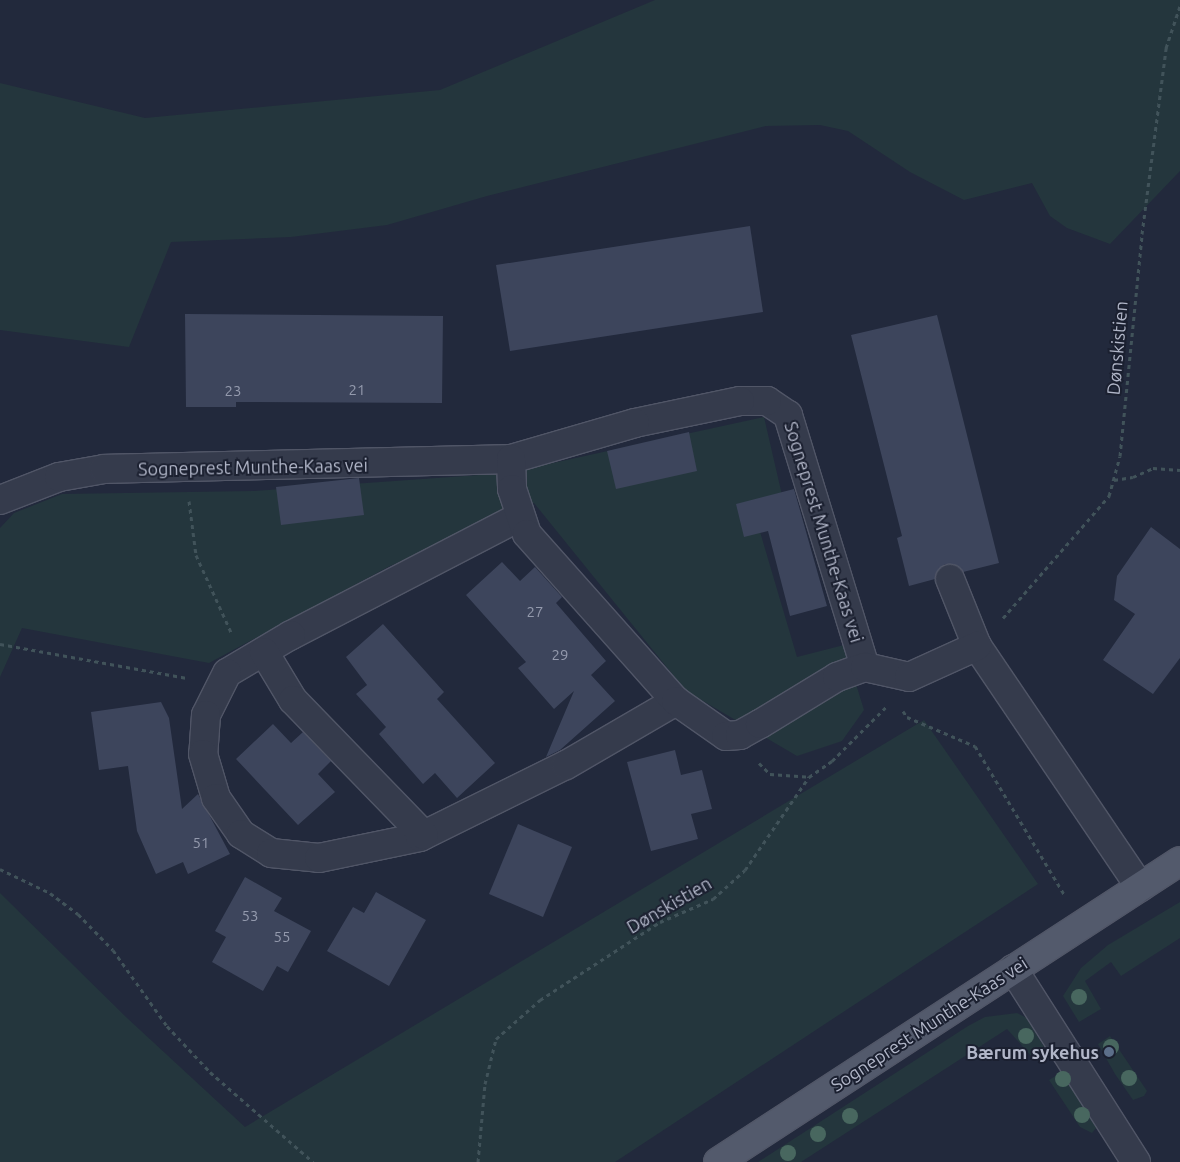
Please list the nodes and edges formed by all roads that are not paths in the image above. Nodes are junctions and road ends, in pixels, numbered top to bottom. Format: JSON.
{"nodes":[{"id":1,"x":511,"y":459,"type":"junction"},
{"id":2,"x":0,"y":500,"type":"edge"},
{"id":3,"x":519,"y":517,"type":"junction"},
{"id":4,"x":950,"y":579,"type":"dead end"},
{"id":5,"x":977,"y":646,"type":"junction"},
{"id":6,"x":252,"y":658,"type":"junction"},
{"id":7,"x":866,"y":667,"type":"junction"},
{"id":8,"x":676,"y":702,"type":"junction"},
{"id":9,"x":424,"y":835,"type":"junction"},
{"id":10,"x":1180,"y":861,"type":"edge"},
{"id":11,"x":1140,"y":887,"type":"junction"},
{"id":12,"x":1013,"y":969,"type":"junction"},
{"id":13,"x":718,"y":1162,"type":"edge"},
{"id":14,"x":1136,"y":1162,"type":"edge"}],
"edges":[{"from":1,"to":2,"type":"street","name":"Sogneprest Munthe-Kaas vei"},
{"from":1,"to":3,"type":"street"},
{"from":1,"to":7,"type":"street","name":"Sogneprest Munthe-Kaas vei"},
{"from":3,"to":6,"type":"street"},
{"from":3,"to":8,"type":"street"},
{"from":4,"to":5,"type":"street"},
{"from":5,"to":7,"type":"street","name":"Sogneprest Munthe-Kaas vei"},
{"from":5,"to":11,"type":"street"},
{"from":6,"to":9,"type":"street"},
{"from":6,"to":9,"type":"street"},
{"from":7,"to":8,"type":"street","name":"Sogneprest Munthe-Kaas vei"},
{"from":8,"to":9,"type":"street"},
{"from":10,"to":11,"type":"main road","name":"Sogneprest Munthe-Kaas vei"},
{"from":11,"to":12,"type":"main road","name":"Sogneprest Munthe-Kaas vei"},
{"from":12,"to":13,"type":"main road","name":"Sogneprest Munthe-Kaas vei"},
{"from":12,"to":14,"type":"street"}]}
